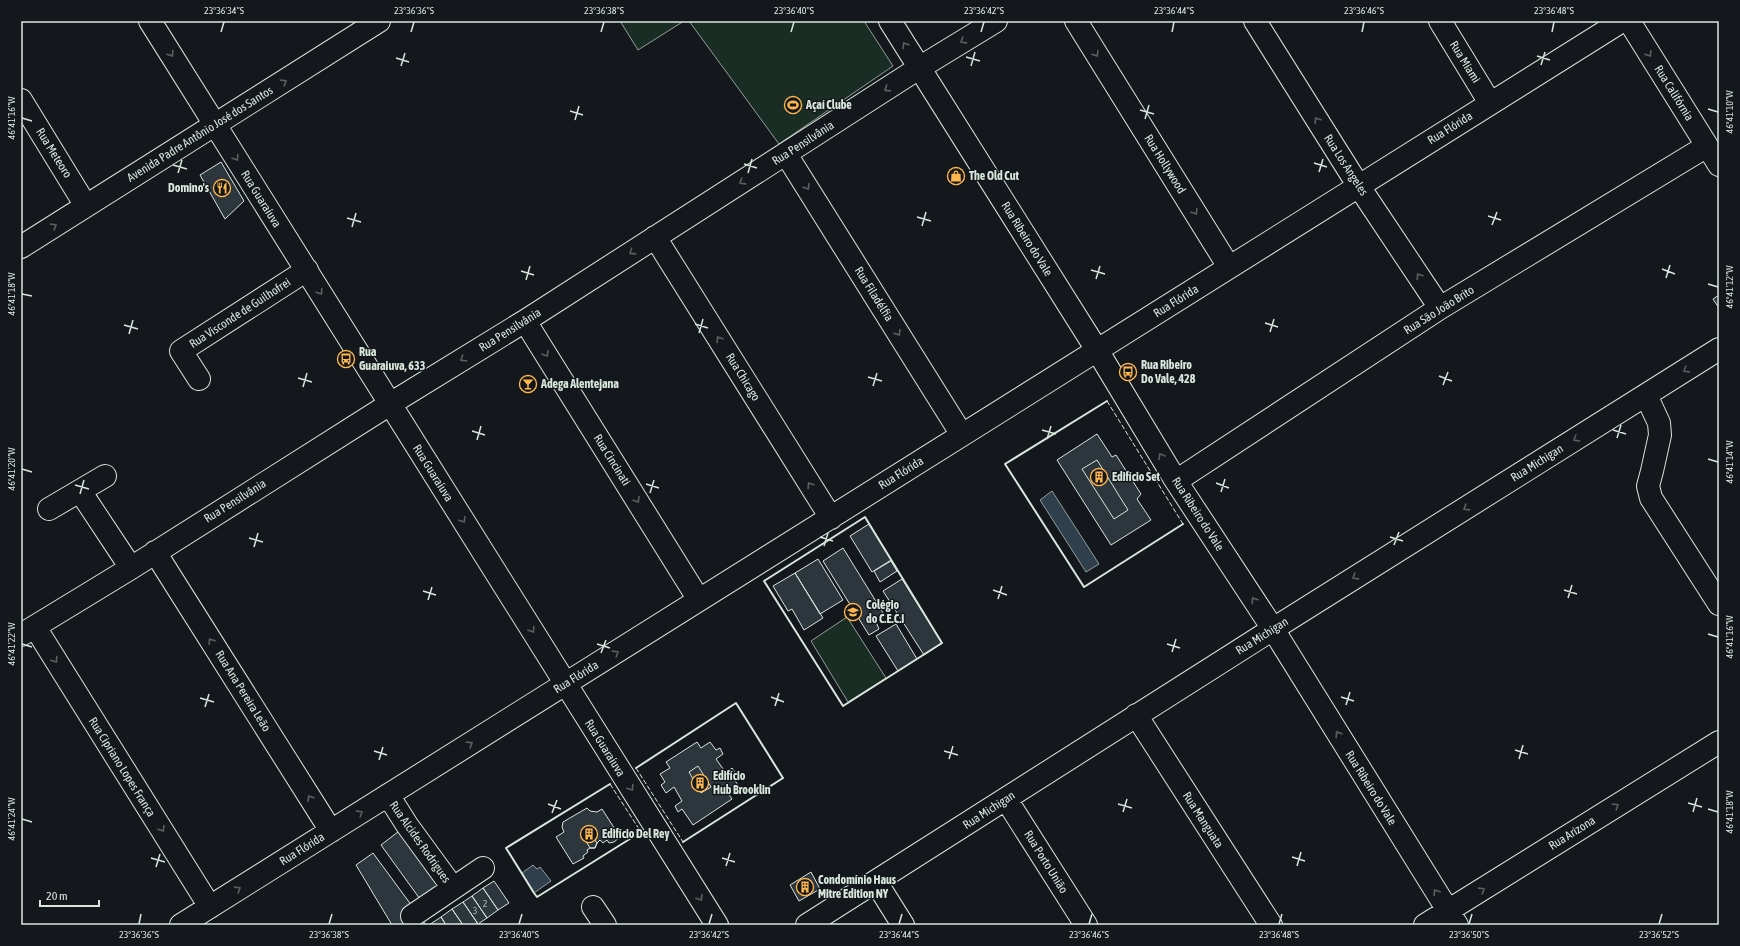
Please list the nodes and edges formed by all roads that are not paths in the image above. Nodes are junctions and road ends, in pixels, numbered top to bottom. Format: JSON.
{"nodes":[{"id":1,"x":150,"y":21,"type":"edge"},
{"id":2,"x":379,"y":21,"type":"edge"},
{"id":3,"x":890,"y":21,"type":"edge"},
{"id":4,"x":996,"y":21,"type":"edge"},
{"id":5,"x":1076,"y":21,"type":"edge"},
{"id":6,"x":1255,"y":21,"type":"edge"},
{"id":7,"x":1440,"y":21,"type":"edge"},
{"id":8,"x":1622,"y":21,"type":"edge"},
{"id":9,"x":1628,"y":21,"type":"edge"},
{"id":10,"x":919,"y":68,"type":"junction"},
{"id":11,"x":21,"y":100,"type":"edge"},
{"id":12,"x":1490,"y":103,"type":"junction"},
{"id":13,"x":215,"y":125,"type":"junction"},
{"id":14,"x":1707,"y":146,"type":"junction"},
{"id":15,"x":786,"y":154,"type":"junction"},
{"id":16,"x":1719,"y":165,"type":"edge"},
{"id":17,"x":1358,"y":185,"type":"junction"},
{"id":18,"x":86,"y":206,"type":"junction"},
{"id":19,"x":655,"y":237,"type":"junction"},
{"id":20,"x":21,"y":247,"type":"edge"},
{"id":21,"x":1229,"y":267,"type":"junction"},
{"id":22,"x":307,"y":270,"type":"junction"},
{"id":23,"x":1440,"y":308,"type":"junction"},
{"id":24,"x":525,"y":320,"type":"junction"},
{"id":25,"x":1719,"y":349,"type":"edge"},
{"id":26,"x":1097,"y":350,"type":"junction"},
{"id":27,"x":199,"y":379,"type":"dead end"},
{"id":28,"x":1646,"y":395,"type":"junction"},
{"id":29,"x":390,"y":404,"type":"junction"},
{"id":30,"x":962,"y":435,"type":"junction"},
{"id":31,"x":105,"y":476,"type":"dead end"},
{"id":32,"x":1176,"y":481,"type":"junction"},
{"id":33,"x":80,"y":491,"type":"junction"},
{"id":34,"x":49,"y":509,"type":"dead end"},
{"id":35,"x":831,"y":518,"type":"junction"},
{"id":36,"x":155,"y":552,"type":"junction"},
{"id":37,"x":131,"y":568,"type":"junction"},
{"id":38,"x":699,"y":600,"type":"junction"},
{"id":39,"x":1719,"y":604,"type":"edge"},
{"id":40,"x":1273,"y":629,"type":"junction"},
{"id":41,"x":28,"y":631,"type":"edge"},
{"id":42,"x":566,"y":684,"type":"junction"},
{"id":43,"x":1136,"y":715,"type":"junction"},
{"id":44,"x":1718,"y":745,"type":"edge"},
{"id":45,"x":388,"y":795,"type":"junction"},
{"id":46,"x":1006,"y":799,"type":"junction"},
{"id":47,"x":331,"y":831,"type":"junction"},
{"id":48,"x":483,"y":868,"type":"dead end"},
{"id":49,"x":876,"y":882,"type":"junction"},
{"id":50,"x":453,"y":888,"type":"junction"},
{"id":51,"x":210,"y":907,"type":"junction"},
{"id":52,"x":593,"y":907,"type":"dead end"},
{"id":53,"x":412,"y":916,"type":"dead end"},
{"id":54,"x":1452,"y":918,"type":"edge"},
{"id":55,"x":181,"y":925,"type":"edge"},
{"id":56,"x":605,"y":925,"type":"edge"},
{"id":57,"x":717,"y":925,"type":"edge"},
{"id":58,"x":807,"y":925,"type":"edge"},
{"id":59,"x":903,"y":925,"type":"edge"},
{"id":60,"x":1086,"y":925,"type":"edge"},
{"id":61,"x":1271,"y":925,"type":"edge"},
{"id":62,"x":1425,"y":925,"type":"edge"}],
"edges":[{"from":1,"to":13,"type":"street","name":"Rua Guaraíuva","one_way":true},
{"from":13,"to":2,"type":"street","name":"Avenida Padre Antônio José dos Santos","one_way":true},
{"from":10,"to":3,"type":"street","name":"Rua Ribeiro do Vale","one_way":true},
{"from":4,"to":10,"type":"street","name":"Rua Pensilvânia","one_way":true},
{"from":5,"to":21,"type":"street","name":"Rua Hollywood","one_way":true},
{"from":17,"to":6,"type":"street","name":"Rua Los Angeles","one_way":true},
{"from":7,"to":12,"type":"street","name":"Rua Miami"},
{"from":8,"to":12,"type":"street","name":"Rua Flórida"},
{"from":9,"to":14,"type":"street","name":"Rua Califórnia","one_way":true},
{"from":10,"to":15,"type":"street","name":"Rua Pensilvânia","one_way":true},
{"from":10,"to":26,"type":"street","name":"Rua Ribeiro do Vale"},
{"from":11,"to":18,"type":"street","name":"Rua Meteoro"},
{"from":12,"to":17,"type":"street","name":"Rua Flórida"},
{"from":13,"to":18,"type":"street","name":"Avenida Padre Antônio José dos Santos"},
{"from":13,"to":22,"type":"street","name":"Rua Guaraíuva","one_way":true},
{"from":14,"to":16,"type":"street","name":"Rua Califórnia"},
{"from":14,"to":23,"type":"street","name":"Rua São João Brito"},
{"from":15,"to":19,"type":"street","name":"Rua Pensilvânia","one_way":true},
{"from":15,"to":30,"type":"street","name":"Rua Filadélfia","one_way":true},
{"from":17,"to":21,"type":"street","name":"Rua Flórida"},
{"from":23,"to":17,"type":"street","name":"Rua Los Angeles","one_way":true},
{"from":20,"to":18,"type":"street","name":"Avenida Padre Antônio José dos Santos","one_way":true},
{"from":19,"to":24,"type":"street","name":"Rua Pensilvânia","one_way":true},
{"from":35,"to":19,"type":"street","name":"Rua Chicago","one_way":true},
{"from":21,"to":26,"type":"street","name":"Rua Flórida"},
{"from":22,"to":27,"type":"street","name":"Rua Visconde de Guilhofrei"},
{"from":22,"to":29,"type":"street","name":"Rua Guaraíuva","one_way":true},
{"from":23,"to":32,"type":"street","name":"Rua São João Brito"},
{"from":24,"to":29,"type":"street","name":"Rua Pensilvânia","one_way":true},
{"from":24,"to":38,"type":"street","name":"Rua Cincinati","one_way":true},
{"from":25,"to":28,"type":"street","name":"Rua Michigan","one_way":true},
{"from":26,"to":30,"type":"street","name":"Rua Flórida"},
{"from":32,"to":26,"type":"street","name":"Rua Ribeiro do Vale","one_way":true},
{"from":28,"to":39,"type":"street"},
{"from":28,"to":40,"type":"street","name":"Rua Michigan","one_way":true},
{"from":29,"to":36,"type":"street","name":"Rua Pensilvânia"},
{"from":29,"to":42,"type":"street","name":"Rua Guaraíuva","one_way":true},
{"from":30,"to":35,"type":"street","name":"Rua Flórida"},
{"from":31,"to":33,"type":"street"},
{"from":40,"to":32,"type":"street","name":"Rua Ribeiro do Vale","one_way":true},
{"from":33,"to":34,"type":"street"},
{"from":33,"to":37,"type":"street"},
{"from":35,"to":38,"type":"street","name":"Rua Flórida"},
{"from":36,"to":37,"type":"street","name":"Rua Pensilvânia"},
{"from":47,"to":36,"type":"street","name":"Rua Ana Pereira Leão","one_way":true},
{"from":37,"to":41,"type":"street","name":"Rua Pensilvânia"},
{"from":42,"to":38,"type":"street","name":"Rua Flórida","one_way":true},
{"from":40,"to":43,"type":"street","name":"Rua Michigan"},
{"from":54,"to":40,"type":"street","name":"Rua Ribeiro do Vale","one_way":true},
{"from":41,"to":51,"type":"street","name":"Rua Cipriano Lopes França","one_way":true},
{"from":45,"to":42,"type":"street","name":"Rua Flórida","one_way":true},
{"from":42,"to":57,"type":"street","name":"Rua Guaraíuva","one_way":true},
{"from":43,"to":46,"type":"street","name":"Rua Michigan"},
{"from":43,"to":61,"type":"street","name":"Rua Manguata"},
{"from":54,"to":44,"type":"street","name":"Rua Arizona","one_way":true},
{"from":47,"to":45,"type":"street","name":"Rua Flórida","one_way":true},
{"from":45,"to":50,"type":"street","name":"Rua Alcides Rodrigues"},
{"from":46,"to":49,"type":"street","name":"Rua Michigan"},
{"from":46,"to":60,"type":"street","name":"Rua Porto União"},
{"from":51,"to":47,"type":"street","name":"Rua Flórida","one_way":true},
{"from":48,"to":50,"type":"street","name":"Rua Alcides Rodrigues"},
{"from":49,"to":58,"type":"street","name":"Rua Michigan"},
{"from":49,"to":59,"type":"street"},
{"from":50,"to":53,"type":"street","name":"Rua Alcides Rodrigues"},
{"from":51,"to":55,"type":"street","name":"Rua Flórida"},
{"from":52,"to":56,"type":"street"},
{"from":54,"to":62,"type":"street","name":"Rua Arizona"}]}
